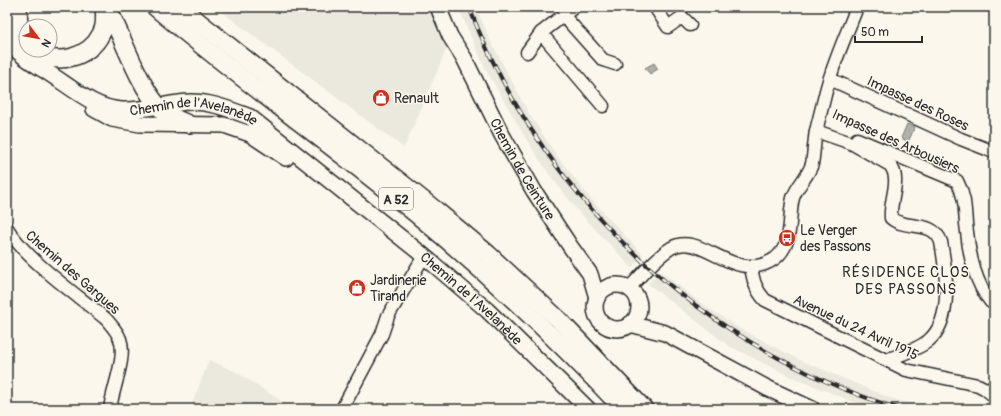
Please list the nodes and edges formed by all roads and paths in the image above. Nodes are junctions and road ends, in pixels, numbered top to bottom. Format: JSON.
{"nodes":[{"id":1,"x":18,"y":7,"type":"edge"},
{"id":2,"x":104,"y":7,"type":"edge"},
{"id":3,"x":107,"y":7,"type":"edge"},
{"id":4,"x":154,"y":7,"type":"edge"},
{"id":5,"x":180,"y":7,"type":"edge"},
{"id":6,"x":438,"y":7,"type":"edge"},
{"id":7,"x":446,"y":7,"type":"edge"},
{"id":8,"x":574,"y":7,"type":"edge"},
{"id":9,"x":655,"y":7,"type":"edge"},
{"id":10,"x":857,"y":7,"type":"edge"},
{"id":11,"x":563,"y":15,"type":"junction"},
{"id":12,"x":18,"y":18,"type":"edge"},
{"id":13,"x":690,"y":25,"type":"dead end"},
{"id":14,"x":541,"y":32,"type":"junction"},
{"id":15,"x":7,"y":36,"type":"edge"},
{"id":16,"x":7,"y":52,"type":"edge"},
{"id":17,"x":527,"y":52,"type":"dead end"},
{"id":18,"x":56,"y":58,"type":"edge"},
{"id":19,"x":464,"y":58,"type":"junction"},
{"id":20,"x":615,"y":64,"type":"dead end"},
{"id":21,"x":830,"y":79,"type":"junction"},
{"id":22,"x":603,"y":106,"type":"dead end"},
{"id":23,"x":159,"y":107,"type":"junction"},
{"id":24,"x":188,"y":124,"type":"junction"},
{"id":25,"x":817,"y":127,"type":"junction"},
{"id":26,"x":994,"y":152,"type":"edge"},
{"id":27,"x":370,"y":214,"type":"junction"},
{"id":28,"x":7,"y":228,"type":"edge"},
{"id":29,"x":424,"y":256,"type":"junction"},
{"id":30,"x":752,"y":266,"type":"junction"},
{"id":31,"x":590,"y":274,"type":"junction"},
{"id":32,"x":614,"y":285,"type":"junction"},
{"id":33,"x":629,"y":288,"type":"junction"},
{"id":34,"x":597,"y":298,"type":"junction"},
{"id":35,"x":991,"y":302,"type":"dead end"},
{"id":36,"x":639,"y":305,"type":"junction"},
{"id":37,"x":630,"y":324,"type":"junction"},
{"id":38,"x":665,"y":332,"type":"junction"},
{"id":39,"x":886,"y":360,"type":"junction"},
{"id":40,"x":566,"y":389,"type":"junction"},
{"id":41,"x":994,"y":396,"type":"edge"},
{"id":42,"x":110,"y":409,"type":"edge"},
{"id":43,"x":342,"y":409,"type":"edge"},
{"id":44,"x":577,"y":409,"type":"edge"},
{"id":45,"x":588,"y":409,"type":"edge"},
{"id":46,"x":623,"y":409,"type":"edge"},
{"id":47,"x":644,"y":409,"type":"edge"},
{"id":48,"x":812,"y":409,"type":"edge"}],
"edges":[{"from":1,"to":12,"type":"highway"},
{"from":2,"to":18,"type":"highway"},
{"from":3,"to":23,"type":"highway"},
{"from":4,"to":46,"type":"highway","number":"A 52"},
{"from":5,"to":47,"type":"highway","number":"A 52"},
{"from":6,"to":19,"type":"main road","name":"Chemin de Ceinture"},
{"from":7,"to":19,"type":"main road","name":"Chemin de Ceinture"},
{"from":8,"to":11,"type":"street"},
{"from":9,"to":13,"type":"street"},
{"from":10,"to":21,"type":"street"},
{"from":11,"to":14,"type":"street"},
{"from":11,"to":20,"type":"street"},
{"from":14,"to":17,"type":"street"},
{"from":14,"to":22,"type":"street"},
{"from":15,"to":23,"type":"main road","name":"Chemin de l'Avelanède"},
{"from":16,"to":24,"type":"main road","name":"Chemin de l'Avelanède"},
{"from":19,"to":31,"type":"main road","name":"Chemin de Ceinture"},
{"from":21,"to":25,"type":"street"},
{"from":21,"to":26,"type":"street","name":"Impasse des Roses"},
{"from":23,"to":24,"type":"highway"},
{"from":23,"to":27,"type":"main road","name":"Chemin de l'Avelanède"},
{"from":24,"to":27,"type":"main road","name":"Chemin de l'Avelanède"},
{"from":25,"to":30,"type":"street"},
{"from":25,"to":35,"type":"street","name":"Impasse des Arbousiers"},
{"from":25,"to":39,"type":"street"},
{"from":27,"to":29,"type":"main road","name":"Chemin de l'Avelanède"},
{"from":28,"to":42,"type":"street","name":"Chemin des Gargues"},
{"from":29,"to":40,"type":"main road","name":"Chemin de l'Avelanède"},
{"from":29,"to":43,"type":"street"},
{"from":30,"to":33,"type":"street"},
{"from":30,"to":39,"type":"street","name":"Avenue du 24 Avril 1915"},
{"from":31,"to":32,"type":"main road","name":"Chemin de Ceinture"},
{"from":31,"to":34,"type":"main road","name":"Chemin de Ceinture"},
{"from":32,"to":33,"type":"main road"},
{"from":32,"to":34,"type":"main road"},
{"from":33,"to":36,"type":"main road"},
{"from":34,"to":37,"type":"main road"},
{"from":36,"to":37,"type":"main road"},
{"from":36,"to":38,"type":"main road"},
{"from":37,"to":38,"type":"main road"},
{"from":38,"to":48,"type":"main road"},
{"from":39,"to":41,"type":"street","name":"Avenue du 24 Avril 1915"},
{"from":40,"to":44,"type":"main road"},
{"from":40,"to":45,"type":"main road"}]}
